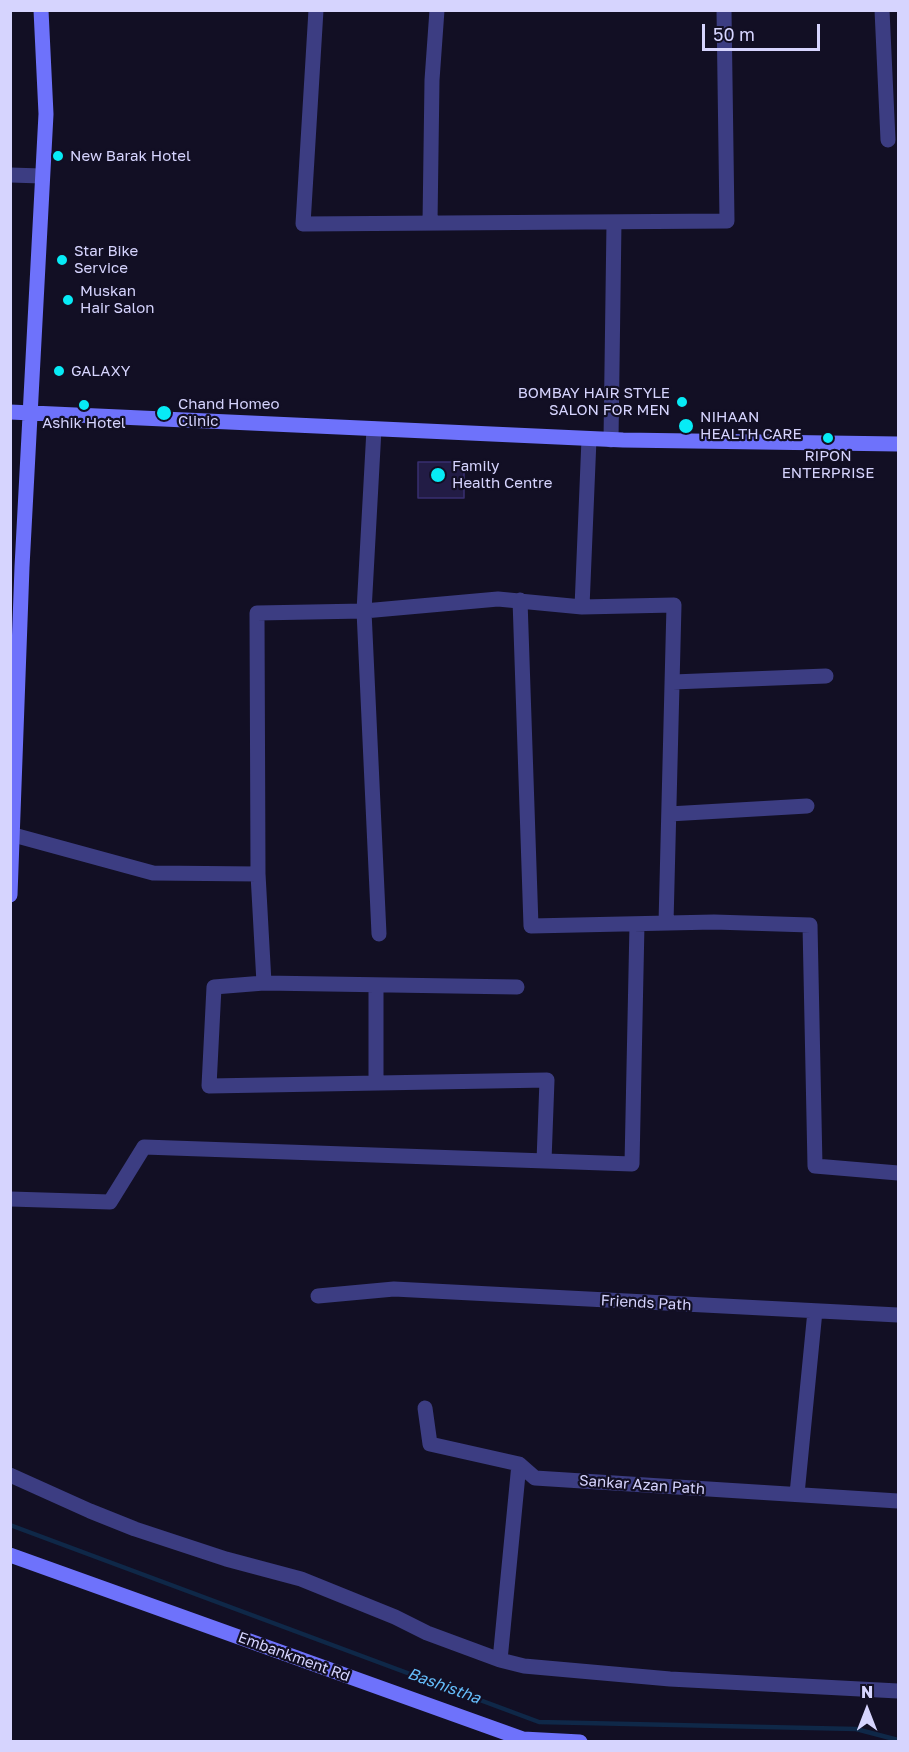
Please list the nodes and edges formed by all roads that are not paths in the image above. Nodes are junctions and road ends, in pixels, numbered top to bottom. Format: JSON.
{"nodes":[{"id":1,"x":41,"y":10,"type":"edge"},
{"id":2,"x":316,"y":10,"type":"edge"},
{"id":3,"x":437,"y":10,"type":"edge"},
{"id":4,"x":724,"y":10,"type":"edge"},
{"id":5,"x":882,"y":10,"type":"edge"},
{"id":6,"x":892,"y":76,"type":"edge"},
{"id":7,"x":888,"y":140,"type":"dead end"},
{"id":8,"x":10,"y":175,"type":"edge"},
{"id":9,"x":42,"y":176,"type":"junction"},
{"id":10,"x":614,"y":222,"type":"junction"},
{"id":11,"x":430,"y":223,"type":"junction"},
{"id":12,"x":10,"y":412,"type":"edge"},
{"id":13,"x":30,"y":413,"type":"junction"},
{"id":14,"x":374,"y":429,"type":"junction"},
{"id":15,"x":589,"y":439,"type":"junction"},
{"id":16,"x":611,"y":440,"type":"junction"},
{"id":17,"x":898,"y":444,"type":"edge"},
{"id":18,"x":16,"y":598,"type":"edge"},
{"id":19,"x":520,"y":600,"type":"junction"},
{"id":20,"x":582,"y":608,"type":"junction"},
{"id":21,"x":364,"y":611,"type":"junction"},
{"id":22,"x":826,"y":676,"type":"dead end"},
{"id":23,"x":673,"y":682,"type":"junction"},
{"id":24,"x":807,"y":806,"type":"dead end"},
{"id":25,"x":669,"y":814,"type":"junction"},
{"id":26,"x":12,"y":834,"type":"edge"},
{"id":27,"x":258,"y":874,"type":"junction"},
{"id":28,"x":10,"y":895,"type":"edge"},
{"id":29,"x":666,"y":923,"type":"junction"},
{"id":30,"x":637,"y":924,"type":"junction"},
{"id":31,"x":379,"y":934,"type":"dead end"},
{"id":32,"x":264,"y":983,"type":"junction"},
{"id":33,"x":376,"y":986,"type":"junction"},
{"id":34,"x":517,"y":987,"type":"dead end"},
{"id":35,"x":376,"y":1083,"type":"junction"},
{"id":36,"x":544,"y":1161,"type":"junction"},
{"id":37,"x":898,"y":1173,"type":"edge"},
{"id":38,"x":10,"y":1199,"type":"edge"},
{"id":39,"x":318,"y":1296,"type":"dead end"},
{"id":40,"x":815,"y":1311,"type":"junction"},
{"id":41,"x":898,"y":1315,"type":"edge"},
{"id":42,"x":425,"y":1407,"type":"dead end"},
{"id":43,"x":519,"y":1464,"type":"junction"},
{"id":44,"x":10,"y":1475,"type":"edge"},
{"id":45,"x":797,"y":1494,"type":"junction"},
{"id":46,"x":898,"y":1501,"type":"edge"},
{"id":47,"x":10,"y":1555,"type":"edge"},
{"id":48,"x":500,"y":1660,"type":"junction"},
{"id":49,"x":898,"y":1691,"type":"edge"},
{"id":50,"x":574,"y":1741,"type":"edge"},
{"id":51,"x":580,"y":1742,"type":"edge"}],
"edges":[{"from":1,"to":9,"type":"street"},
{"from":2,"to":11,"type":"street"},
{"from":3,"to":11,"type":"street"},
{"from":4,"to":10,"type":"street"},
{"from":5,"to":6,"type":"street"},
{"from":6,"to":7,"type":"street"},
{"from":8,"to":9,"type":"street"},
{"from":9,"to":13,"type":"street"},
{"from":10,"to":11,"type":"street"},
{"from":10,"to":16,"type":"street"},
{"from":12,"to":13,"type":"street"},
{"from":13,"to":14,"type":"street"},
{"from":13,"to":18,"type":"street"},
{"from":14,"to":15,"type":"street"},
{"from":14,"to":21,"type":"street"},
{"from":15,"to":16,"type":"street"},
{"from":15,"to":20,"type":"street"},
{"from":16,"to":17,"type":"street"},
{"from":18,"to":26,"type":"street"},
{"from":19,"to":20,"type":"street"},
{"from":19,"to":21,"type":"street"},
{"from":19,"to":30,"type":"street"},
{"from":20,"to":23,"type":"street"},
{"from":21,"to":27,"type":"street"},
{"from":21,"to":31,"type":"street"},
{"from":22,"to":23,"type":"street"},
{"from":23,"to":25,"type":"street"},
{"from":24,"to":25,"type":"street"},
{"from":25,"to":29,"type":"street"},
{"from":26,"to":27,"type":"street"},
{"from":26,"to":28,"type":"street"},
{"from":27,"to":32,"type":"street"},
{"from":29,"to":30,"type":"street"},
{"from":29,"to":37,"type":"street"},
{"from":30,"to":36,"type":"street"},
{"from":32,"to":33,"type":"street"},
{"from":32,"to":35,"type":"street"},
{"from":33,"to":34,"type":"street"},
{"from":33,"to":35,"type":"street"},
{"from":35,"to":36,"type":"street"},
{"from":36,"to":38,"type":"street"},
{"from":39,"to":40,"type":"street","name":"Friends Path"},
{"from":40,"to":41,"type":"street","name":"Friends Path"},
{"from":40,"to":45,"type":"street"},
{"from":42,"to":43,"type":"street","name":"Sankar Azan Path"},
{"from":43,"to":45,"type":"street","name":"Sankar Azan Path"},
{"from":43,"to":48,"type":"street"},
{"from":44,"to":48,"type":"street"},
{"from":45,"to":46,"type":"street","name":"Sankar Azan Path"},
{"from":47,"to":50,"type":"street","name":"Embankment Rd"},
{"from":48,"to":49,"type":"street"},
{"from":50,"to":51,"type":"street","name":"Embankment Rd"}]}
